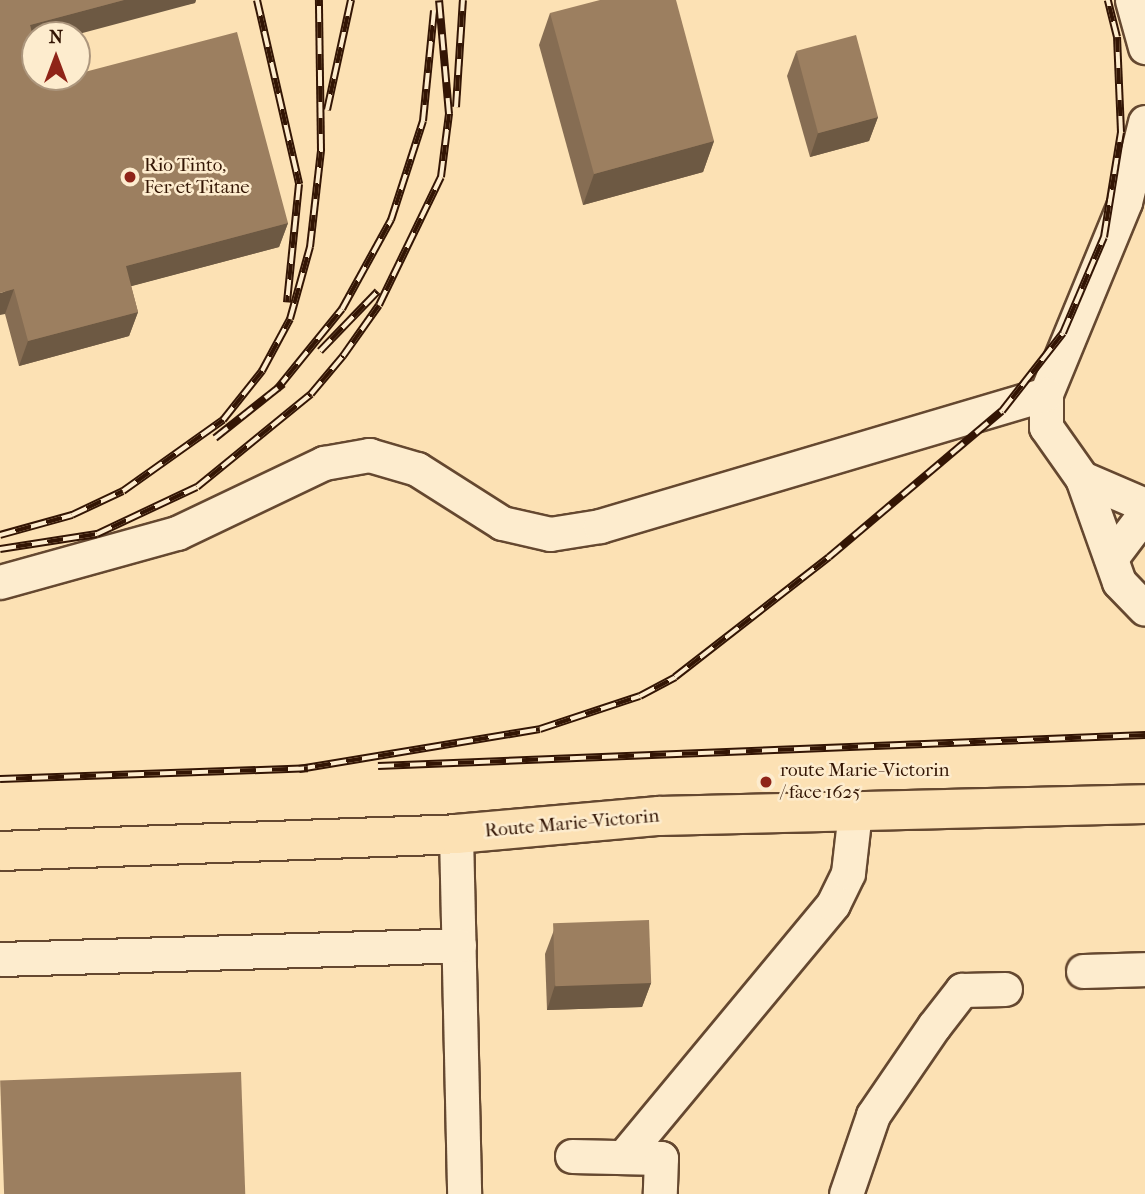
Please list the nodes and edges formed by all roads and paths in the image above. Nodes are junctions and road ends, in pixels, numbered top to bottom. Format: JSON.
{"nodes":[{"id":1,"x":1132,"y":0,"type":"edge"},
{"id":2,"x":1145,"y":47,"type":"edge"},
{"id":3,"x":1145,"y":122,"type":"edge"},
{"id":4,"x":1046,"y":394,"type":"junction"},
{"id":5,"x":1082,"y":478,"type":"junction"},
{"id":6,"x":1145,"y":505,"type":"edge"},
{"id":7,"x":1145,"y":513,"type":"edge"},
{"id":8,"x":1111,"y":558,"type":"junction"},
{"id":9,"x":0,"y":582,"type":"edge"},
{"id":10,"x":1145,"y":608,"type":"edge"},
{"id":11,"x":1145,"y":804,"type":"edge"},
{"id":12,"x":855,"y":812,"type":"junction"},
{"id":13,"x":456,"y":834,"type":"junction"},
{"id":14,"x":0,"y":851,"type":"edge"},
{"id":15,"x":459,"y":945,"type":"junction"},
{"id":16,"x":0,"y":959,"type":"edge"},
{"id":17,"x":1145,"y":968,"type":"edge"},
{"id":18,"x":1083,"y":971,"type":"dead end"},
{"id":19,"x":1005,"y":989,"type":"dead end"},
{"id":20,"x":572,"y":1156,"type":"dead end"},
{"id":21,"x":624,"y":1156,"type":"junction"},
{"id":22,"x":464,"y":1194,"type":"edge"},
{"id":23,"x":660,"y":1194,"type":"edge"},
{"id":24,"x":846,"y":1194,"type":"edge"}],
"edges":[{"from":1,"to":2,"type":"lane"},
{"from":3,"to":4,"type":"lane"},
{"from":4,"to":5,"type":"lane"},
{"from":4,"to":9,"type":"lane"},
{"from":5,"to":6,"type":"lane"},
{"from":5,"to":8,"type":"lane"},
{"from":7,"to":8,"type":"lane"},
{"from":8,"to":10,"type":"lane"},
{"from":11,"to":12,"type":"main road","name":"Route Marie-Victorin"},
{"from":12,"to":13,"type":"main road","name":"Route Marie-Victorin"},
{"from":12,"to":21,"type":"lane"},
{"from":13,"to":14,"type":"main road","name":"Route Marie-Victorin"},
{"from":13,"to":15,"type":"lane"},
{"from":15,"to":16,"type":"lane"},
{"from":15,"to":22,"type":"lane"},
{"from":17,"to":18,"type":"lane"},
{"from":19,"to":24,"type":"lane"},
{"from":20,"to":21,"type":"lane"},
{"from":21,"to":23,"type":"lane"}]}
